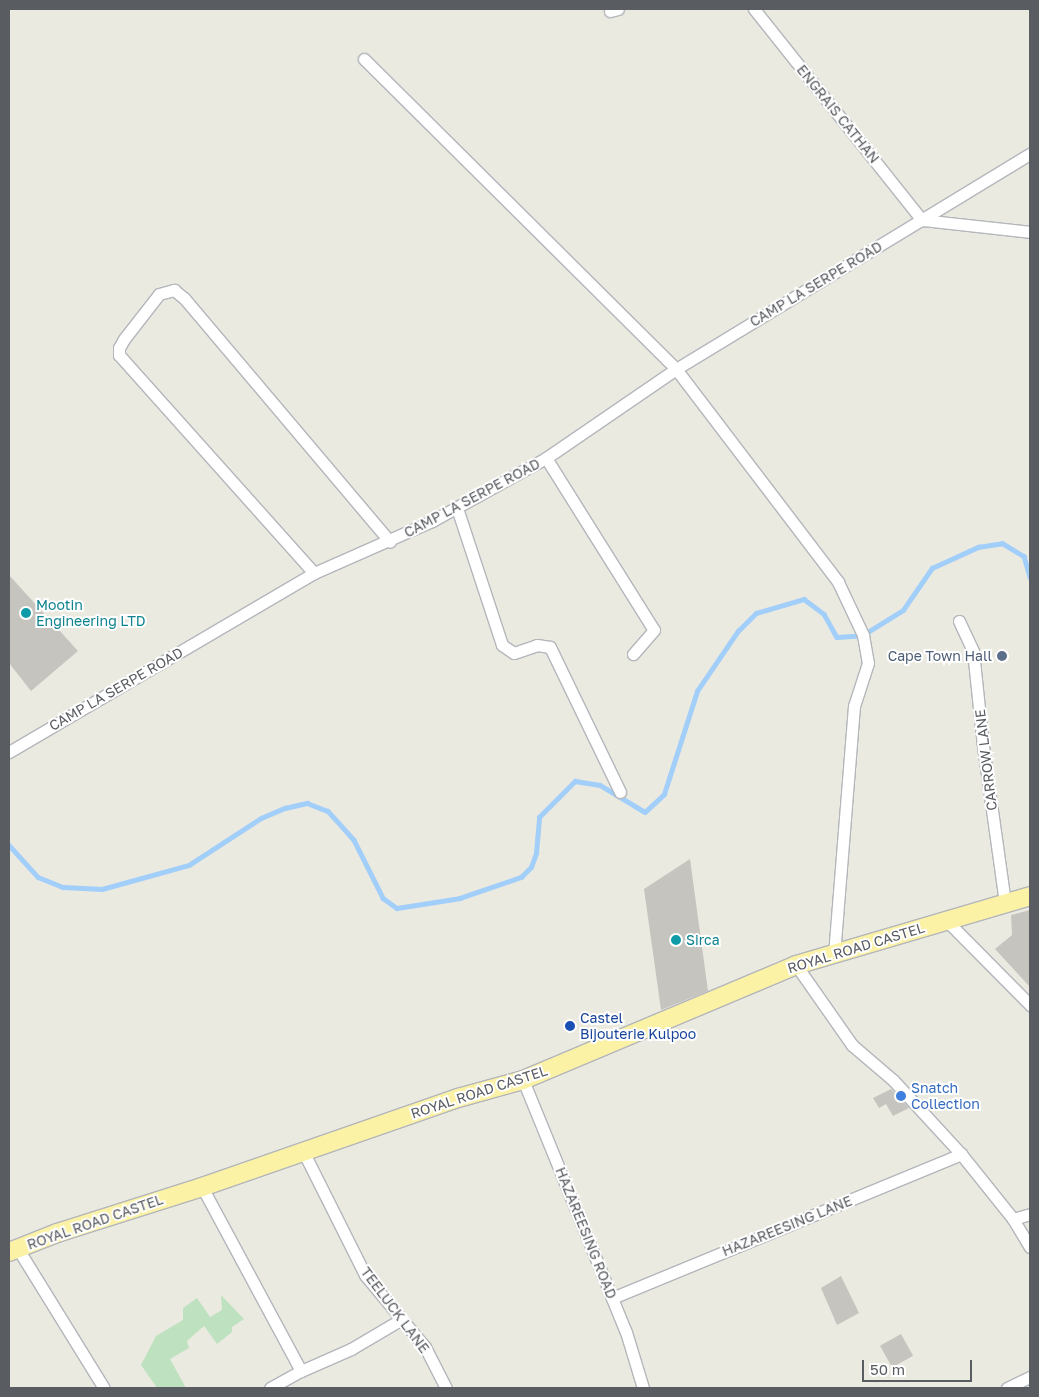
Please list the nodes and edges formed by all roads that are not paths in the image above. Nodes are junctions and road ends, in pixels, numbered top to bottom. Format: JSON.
{"nodes":[{"id":1,"x":754,"y":9,"type":"edge"},
{"id":2,"x":364,"y":59,"type":"dead end"},
{"id":3,"x":1030,"y":154,"type":"edge"},
{"id":4,"x":922,"y":220,"type":"junction"},
{"id":5,"x":1030,"y":232,"type":"edge"},
{"id":6,"x":676,"y":369,"type":"junction"},
{"id":7,"x":546,"y":458,"type":"junction"},
{"id":8,"x":457,"y":508,"type":"junction"},
{"id":9,"x":390,"y":542,"type":"junction"},
{"id":10,"x":314,"y":574,"type":"junction"},
{"id":11,"x":959,"y":621,"type":"dead end"},
{"id":12,"x":633,"y":654,"type":"dead end"},
{"id":13,"x":9,"y":752,"type":"edge"},
{"id":14,"x":620,"y":792,"type":"dead end"},
{"id":15,"x":1030,"y":896,"type":"edge"},
{"id":16,"x":1005,"y":902,"type":"junction"},
{"id":17,"x":946,"y":920,"type":"junction"},
{"id":18,"x":834,"y":952,"type":"junction"},
{"id":19,"x":796,"y":965,"type":"junction"},
{"id":20,"x":1030,"y":1005,"type":"edge"},
{"id":21,"x":524,"y":1080,"type":"junction"},
{"id":22,"x":303,"y":1151,"type":"junction"},
{"id":23,"x":962,"y":1154,"type":"junction"},
{"id":24,"x":202,"y":1187,"type":"junction"},
{"id":25,"x":1030,"y":1214,"type":"edge"},
{"id":26,"x":1012,"y":1219,"type":"junction"},
{"id":27,"x":1030,"y":1246,"type":"edge"},
{"id":28,"x":13,"y":1250,"type":"edge"},
{"id":29,"x":612,"y":1298,"type":"junction"},
{"id":30,"x":402,"y":1319,"type":"junction"},
{"id":31,"x":301,"y":1370,"type":"junction"},
{"id":32,"x":1030,"y":1377,"type":"edge"},
{"id":33,"x":104,"y":1388,"type":"edge"},
{"id":34,"x":270,"y":1388,"type":"edge"},
{"id":35,"x":446,"y":1388,"type":"edge"},
{"id":36,"x":642,"y":1388,"type":"edge"},
{"id":37,"x":1007,"y":1388,"type":"edge"}],
"edges":[{"from":1,"to":4,"type":"street","name":"ENGRAIS CATHAN"},
{"from":2,"to":6,"type":"street"},
{"from":3,"to":4,"type":"street","name":"CAMP LA SERPE ROAD"},
{"from":4,"to":5,"type":"street"},
{"from":4,"to":6,"type":"street","name":"CAMP LA SERPE ROAD"},
{"from":6,"to":7,"type":"street","name":"CAMP LA SERPE ROAD"},
{"from":6,"to":18,"type":"street"},
{"from":7,"to":8,"type":"street","name":"CAMP LA SERPE ROAD"},
{"from":7,"to":12,"type":"street"},
{"from":8,"to":9,"type":"street","name":"CAMP LA SERPE ROAD"},
{"from":8,"to":14,"type":"street"},
{"from":9,"to":10,"type":"street","name":"CAMP LA SERPE ROAD"},
{"from":9,"to":10,"type":"street"},
{"from":10,"to":13,"type":"street","name":"CAMP LA SERPE ROAD"},
{"from":11,"to":16,"type":"street","name":"CARROW LANE"},
{"from":15,"to":16,"type":"main road","name":"ROYAL ROAD CASTEL"},
{"from":16,"to":17,"type":"main road","name":"ROYAL ROAD CASTEL"},
{"from":17,"to":18,"type":"main road","name":"ROYAL ROAD CASTEL"},
{"from":17,"to":20,"type":"street"},
{"from":18,"to":19,"type":"main road","name":"ROYAL ROAD CASTEL"},
{"from":19,"to":21,"type":"main road","name":"ROYAL ROAD CASTEL"},
{"from":19,"to":23,"type":"street"},
{"from":21,"to":22,"type":"main road","name":"ROYAL ROAD CASTEL"},
{"from":21,"to":29,"type":"street","name":"HAZAREESING ROAD"},
{"from":22,"to":24,"type":"main road","name":"ROYAL ROAD CASTEL"},
{"from":22,"to":30,"type":"street","name":"TEELUCK LANE"},
{"from":23,"to":26,"type":"street"},
{"from":23,"to":29,"type":"street","name":"HAZAREESING LANE"},
{"from":24,"to":28,"type":"main road","name":"ROYAL ROAD CASTEL"},
{"from":24,"to":31,"type":"street"},
{"from":25,"to":26,"type":"street"},
{"from":26,"to":27,"type":"street"},
{"from":28,"to":33,"type":"street"},
{"from":29,"to":36,"type":"street","name":"HAZAREESING ROAD"},
{"from":30,"to":31,"type":"street"},
{"from":30,"to":35,"type":"street","name":"TEELUCK LANE"},
{"from":31,"to":34,"type":"street"},
{"from":32,"to":37,"type":"street"}]}
